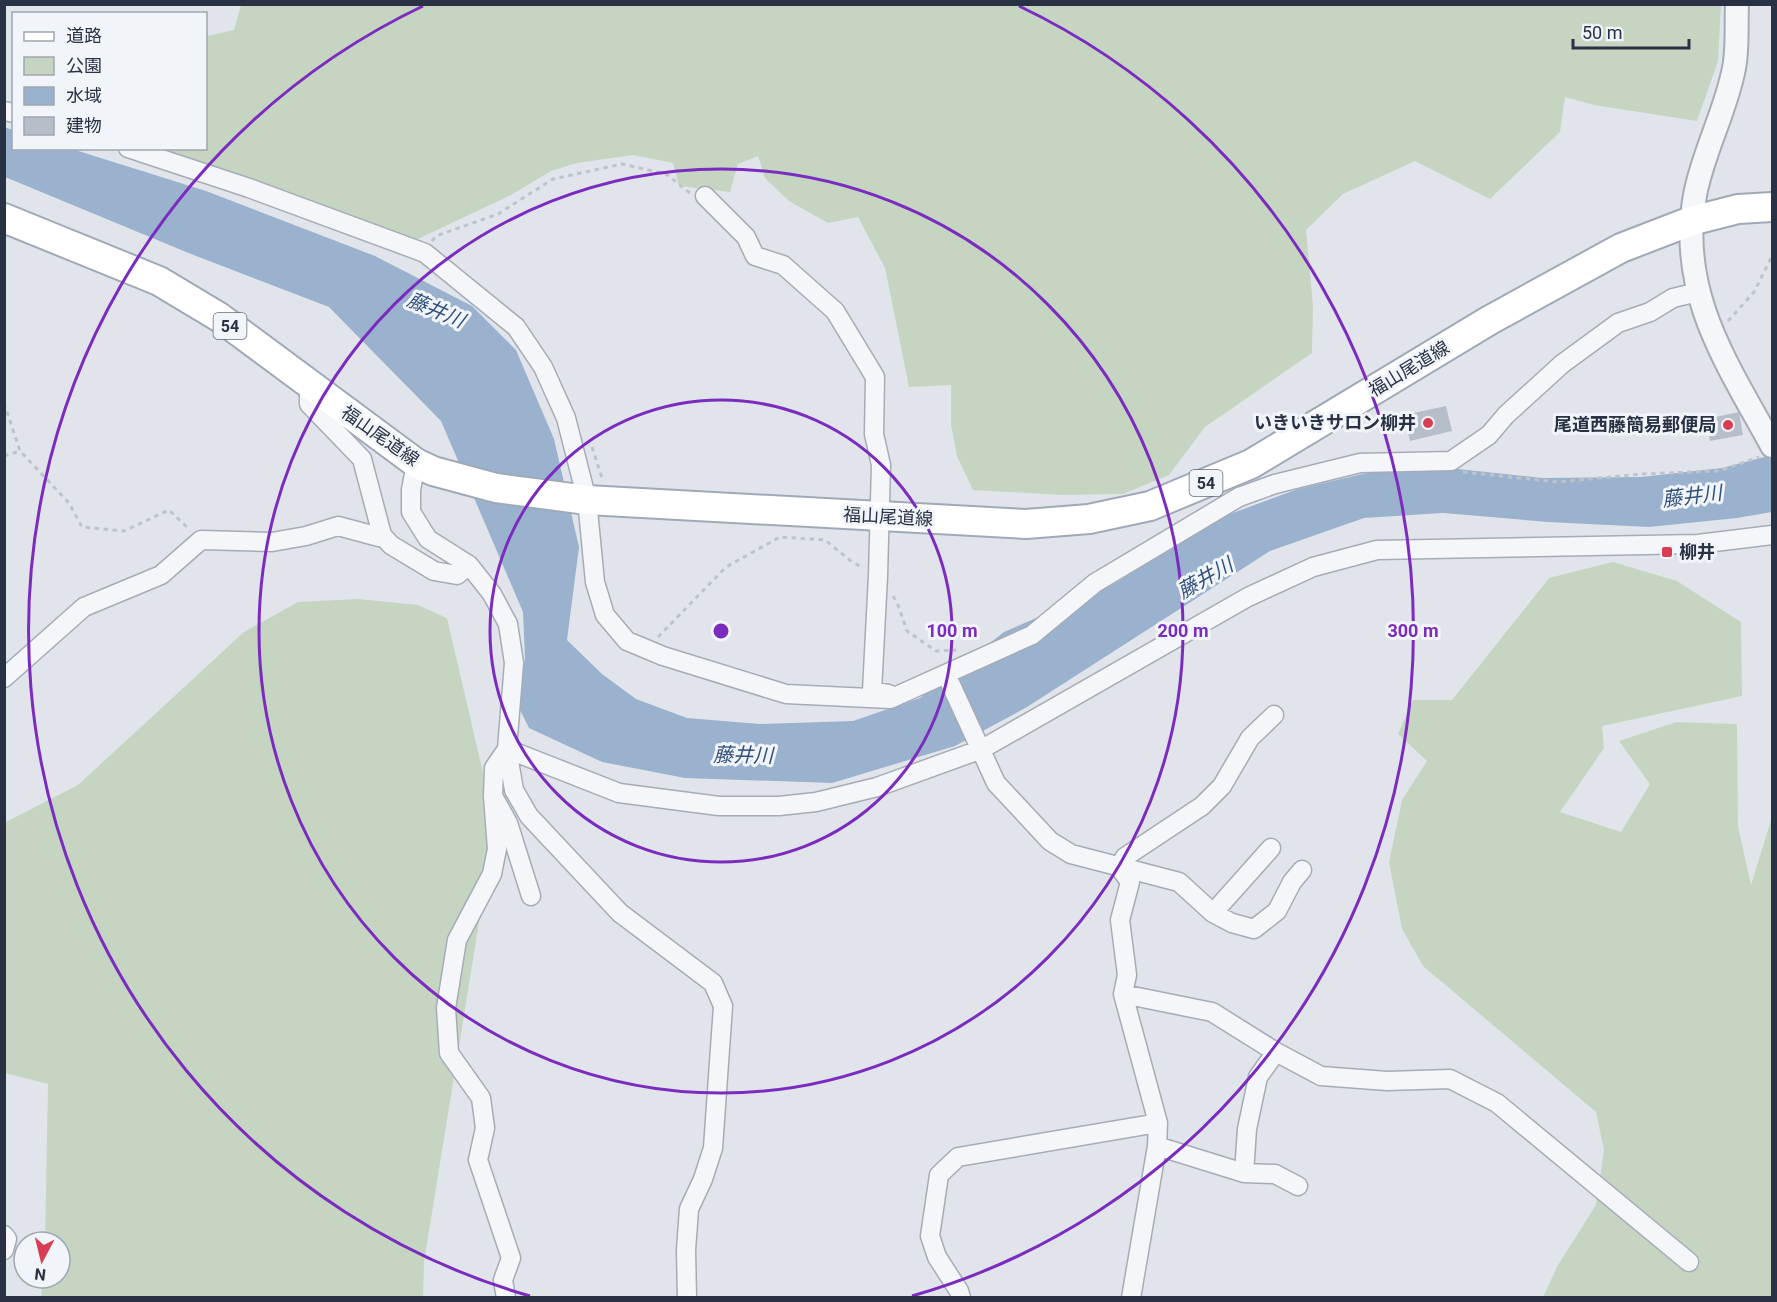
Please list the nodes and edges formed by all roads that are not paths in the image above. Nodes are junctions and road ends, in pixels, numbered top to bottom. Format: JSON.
{"nodes":[{"id":1,"x":1737,"y":4,"type":"edge"},
{"id":2,"x":134,"y":150,"type":"edge"},
{"id":3,"x":705,"y":196,"type":"road end"},
{"id":4,"x":1773,"y":207,"type":"edge"},
{"id":5,"x":4,"y":218,"type":"edge"},
{"id":6,"x":1691,"y":221,"type":"junction"},
{"id":7,"x":1698,"y":292,"type":"junction"},
{"id":8,"x":309,"y":386,"type":"junction"},
{"id":9,"x":1769,"y":446,"type":"edge"},
{"id":10,"x":1251,"y":464,"type":"junction"},
{"id":11,"x":424,"y":467,"type":"junction"},
{"id":12,"x":1239,"y":497,"type":"junction"},
{"id":13,"x":582,"y":500,"type":"junction"},
{"id":14,"x":880,"y":517,"type":"junction"},
{"id":15,"x":382,"y":535,"type":"junction"},
{"id":16,"x":1773,"y":535,"type":"edge"},
{"id":17,"x":469,"y":565,"type":"junction"},
{"id":18,"x":946,"y":674,"type":"junction"},
{"id":19,"x":4,"y":678,"type":"edge"},
{"id":20,"x":890,"y":699,"type":"junction"},
{"id":21,"x":1274,"y":715,"type":"dead end"},
{"id":22,"x":507,"y":748,"type":"junction"},
{"id":23,"x":982,"y":749,"type":"junction"},
{"id":24,"x":494,"y":796,"type":"junction"},
{"id":25,"x":1271,"y":848,"type":"dead end"},
{"id":26,"x":1119,"y":867,"type":"junction"},
{"id":27,"x":1302,"y":870,"type":"dead end"},
{"id":28,"x":531,"y":896,"type":"dead end"},
{"id":29,"x":1213,"y":913,"type":"junction"},
{"id":30,"x":1123,"y":994,"type":"junction"},
{"id":31,"x":1276,"y":1052,"type":"junction"},
{"id":32,"x":1158,"y":1123,"type":"junction"},
{"id":33,"x":1157,"y":1146,"type":"junction"},
{"id":34,"x":1244,"y":1173,"type":"junction"},
{"id":35,"x":1298,"y":1186,"type":"dead end"},
{"id":36,"x":4,"y":1234,"type":"edge"},
{"id":37,"x":4,"y":1250,"type":"edge"},
{"id":38,"x":1689,"y":1262,"type":"dead end"},
{"id":39,"x":506,"y":1298,"type":"edge"},
{"id":40,"x":687,"y":1298,"type":"edge"},
{"id":41,"x":960,"y":1298,"type":"edge"},
{"id":42,"x":1131,"y":1298,"type":"edge"}],
"edges":[{"from":1,"to":6,"type":"street"},
{"from":2,"to":13,"type":"street"},
{"from":3,"to":14,"type":"street"},
{"from":4,"to":6,"type":"main road","name":"福山尾道線","number":"54"},
{"from":5,"to":8,"type":"main road","name":"福山尾道線","number":"54"},
{"from":6,"to":7,"type":"street"},
{"from":6,"to":10,"type":"main road","name":"福山尾道線","number":"54"},
{"from":7,"to":9,"type":"street"},
{"from":7,"to":12,"type":"street"},
{"from":8,"to":11,"type":"main road","name":"福山尾道線","number":"54"},
{"from":8,"to":15,"type":"street"},
{"from":10,"to":12,"type":"street"},
{"from":10,"to":14,"type":"main road","name":"福山尾道線","number":"54"},
{"from":11,"to":13,"type":"main road","name":"福山尾道線","number":"54"},
{"from":11,"to":17,"type":"street"},
{"from":12,"to":18,"type":"street"},
{"from":13,"to":14,"type":"main road","name":"福山尾道線","number":"54"},
{"from":13,"to":20,"type":"street"},
{"from":14,"to":20,"type":"street"},
{"from":15,"to":17,"type":"street"},
{"from":15,"to":19,"type":"street"},
{"from":16,"to":23,"type":"street"},
{"from":17,"to":22,"type":"street"},
{"from":18,"to":20,"type":"street"},
{"from":18,"to":23,"type":"street"},
{"from":21,"to":26,"type":"street"},
{"from":22,"to":23,"type":"street"},
{"from":22,"to":24,"type":"street"},
{"from":22,"to":40,"type":"street"},
{"from":23,"to":26,"type":"street"},
{"from":24,"to":28,"type":"street"},
{"from":24,"to":39,"type":"street"},
{"from":25,"to":29,"type":"street"},
{"from":26,"to":29,"type":"street"},
{"from":26,"to":30,"type":"street"},
{"from":27,"to":29,"type":"street"},
{"from":30,"to":31,"type":"street"},
{"from":30,"to":32,"type":"street"},
{"from":31,"to":34,"type":"street"},
{"from":31,"to":38,"type":"street"},
{"from":32,"to":33,"type":"street"},
{"from":32,"to":41,"type":"street"},
{"from":33,"to":34,"type":"street"},
{"from":33,"to":42,"type":"street"},
{"from":34,"to":35,"type":"street"},
{"from":36,"to":37,"type":"street"}]}
